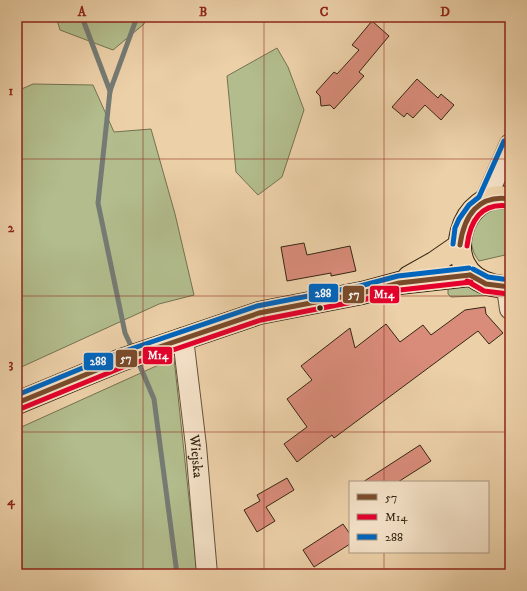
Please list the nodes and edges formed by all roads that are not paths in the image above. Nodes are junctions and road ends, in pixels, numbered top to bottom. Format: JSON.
{"nodes":[{"id":1,"x":510,"y":144,"type":"edge"},
{"id":2,"x":510,"y":198,"type":"edge"},
{"id":3,"x":485,"y":201,"type":"junction"},
{"id":4,"x":460,"y":245,"type":"junction"},
{"id":5,"x":470,"y":275,"type":"junction"},
{"id":6,"x":399,"y":282,"type":"junction"},
{"id":7,"x":508,"y":287,"type":"edge"},
{"id":8,"x":510,"y":309,"type":"edge"},
{"id":9,"x":183,"y":338,"type":"junction"},
{"id":10,"x":17,"y":403,"type":"edge"},
{"id":11,"x":207,"y":574,"type":"edge"}],
"edges":[{"from":1,"to":3,"type":"street"},
{"from":2,"to":3,"type":"main road"},
{"from":3,"to":4,"type":"main road"},
{"from":4,"to":5,"type":"main road"},
{"from":4,"to":6,"type":"main road"},
{"from":5,"to":6,"type":"main road"},
{"from":5,"to":7,"type":"main road"},
{"from":6,"to":9,"type":"main road"},
{"from":7,"to":8,"type":"street"},
{"from":9,"to":10,"type":"main road"},
{"from":9,"to":11,"type":"street","name":"Wiejska"}]}
